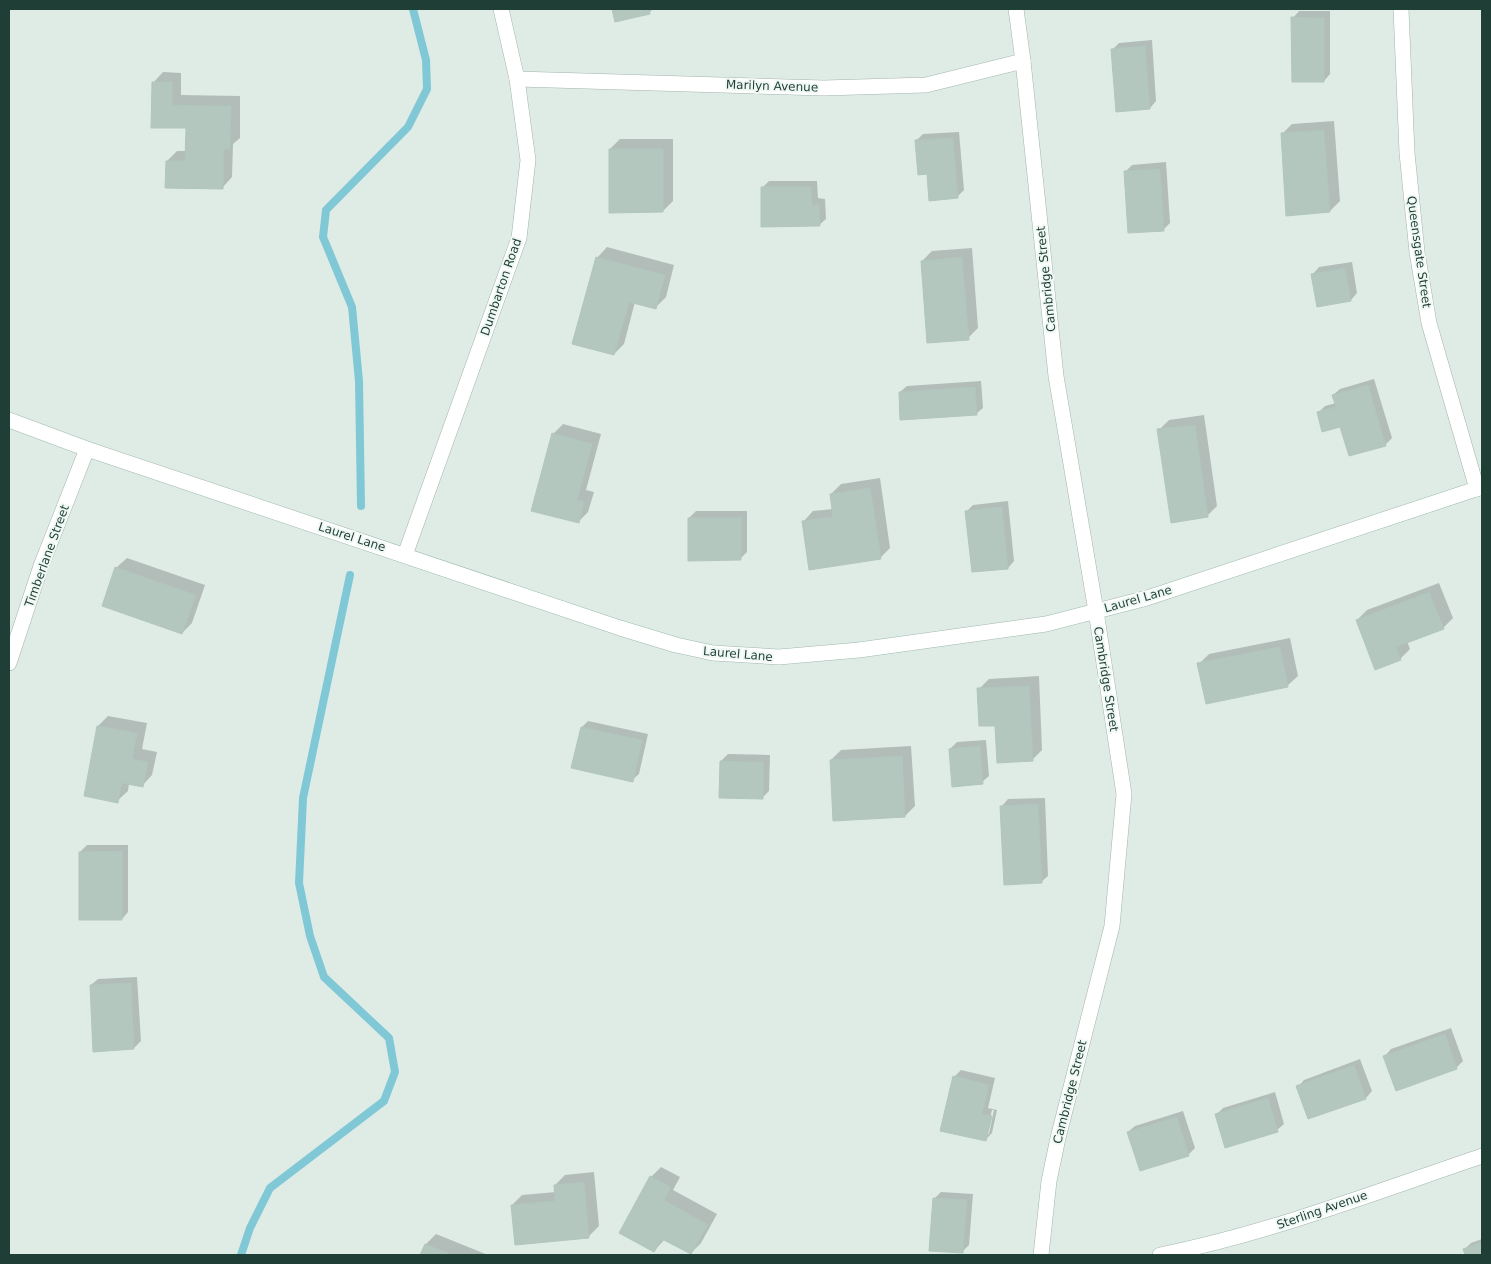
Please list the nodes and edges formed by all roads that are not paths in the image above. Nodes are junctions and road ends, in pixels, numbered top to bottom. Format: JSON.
{"nodes":[{"id":1,"x":501,"y":9,"type":"edge"},
{"id":2,"x":1016,"y":9,"type":"edge"},
{"id":3,"x":1401,"y":9,"type":"edge"},
{"id":4,"x":1023,"y":61,"type":"junction"},
{"id":5,"x":517,"y":79,"type":"junction"},
{"id":6,"x":9,"y":420,"type":"edge"},
{"id":7,"x":87,"y":449,"type":"junction"},
{"id":8,"x":1479,"y":488,"type":"edge"},
{"id":9,"x":405,"y":554,"type":"junction"},
{"id":10,"x":1096,"y":611,"type":"junction"},
{"id":11,"x":9,"y":664,"type":"edge"},
{"id":12,"x":1482,"y":1156,"type":"edge"},
{"id":13,"x":1041,"y":1255,"type":"edge"},
{"id":14,"x":1160,"y":1255,"type":"edge"}],
"edges":[{"from":1,"to":5,"type":"street","name":"Dumbarton Road"},
{"from":2,"to":4,"type":"street","name":"Cambridge Street"},
{"from":3,"to":8,"type":"street","name":"Queensgate Street"},
{"from":4,"to":5,"type":"street","name":"Marilyn Avenue"},
{"from":4,"to":10,"type":"street","name":"Cambridge Street"},
{"from":5,"to":9,"type":"street","name":"Dumbarton Road"},
{"from":6,"to":7,"type":"street","name":"Laurel Lane"},
{"from":7,"to":9,"type":"street","name":"Laurel Lane"},
{"from":7,"to":11,"type":"street","name":"Timberlane Street"},
{"from":8,"to":10,"type":"street","name":"Laurel Lane"},
{"from":9,"to":10,"type":"street","name":"Laurel Lane"},
{"from":10,"to":13,"type":"street","name":"Cambridge Street"},
{"from":12,"to":14,"type":"street","name":"Sterling Avenue"}]}
